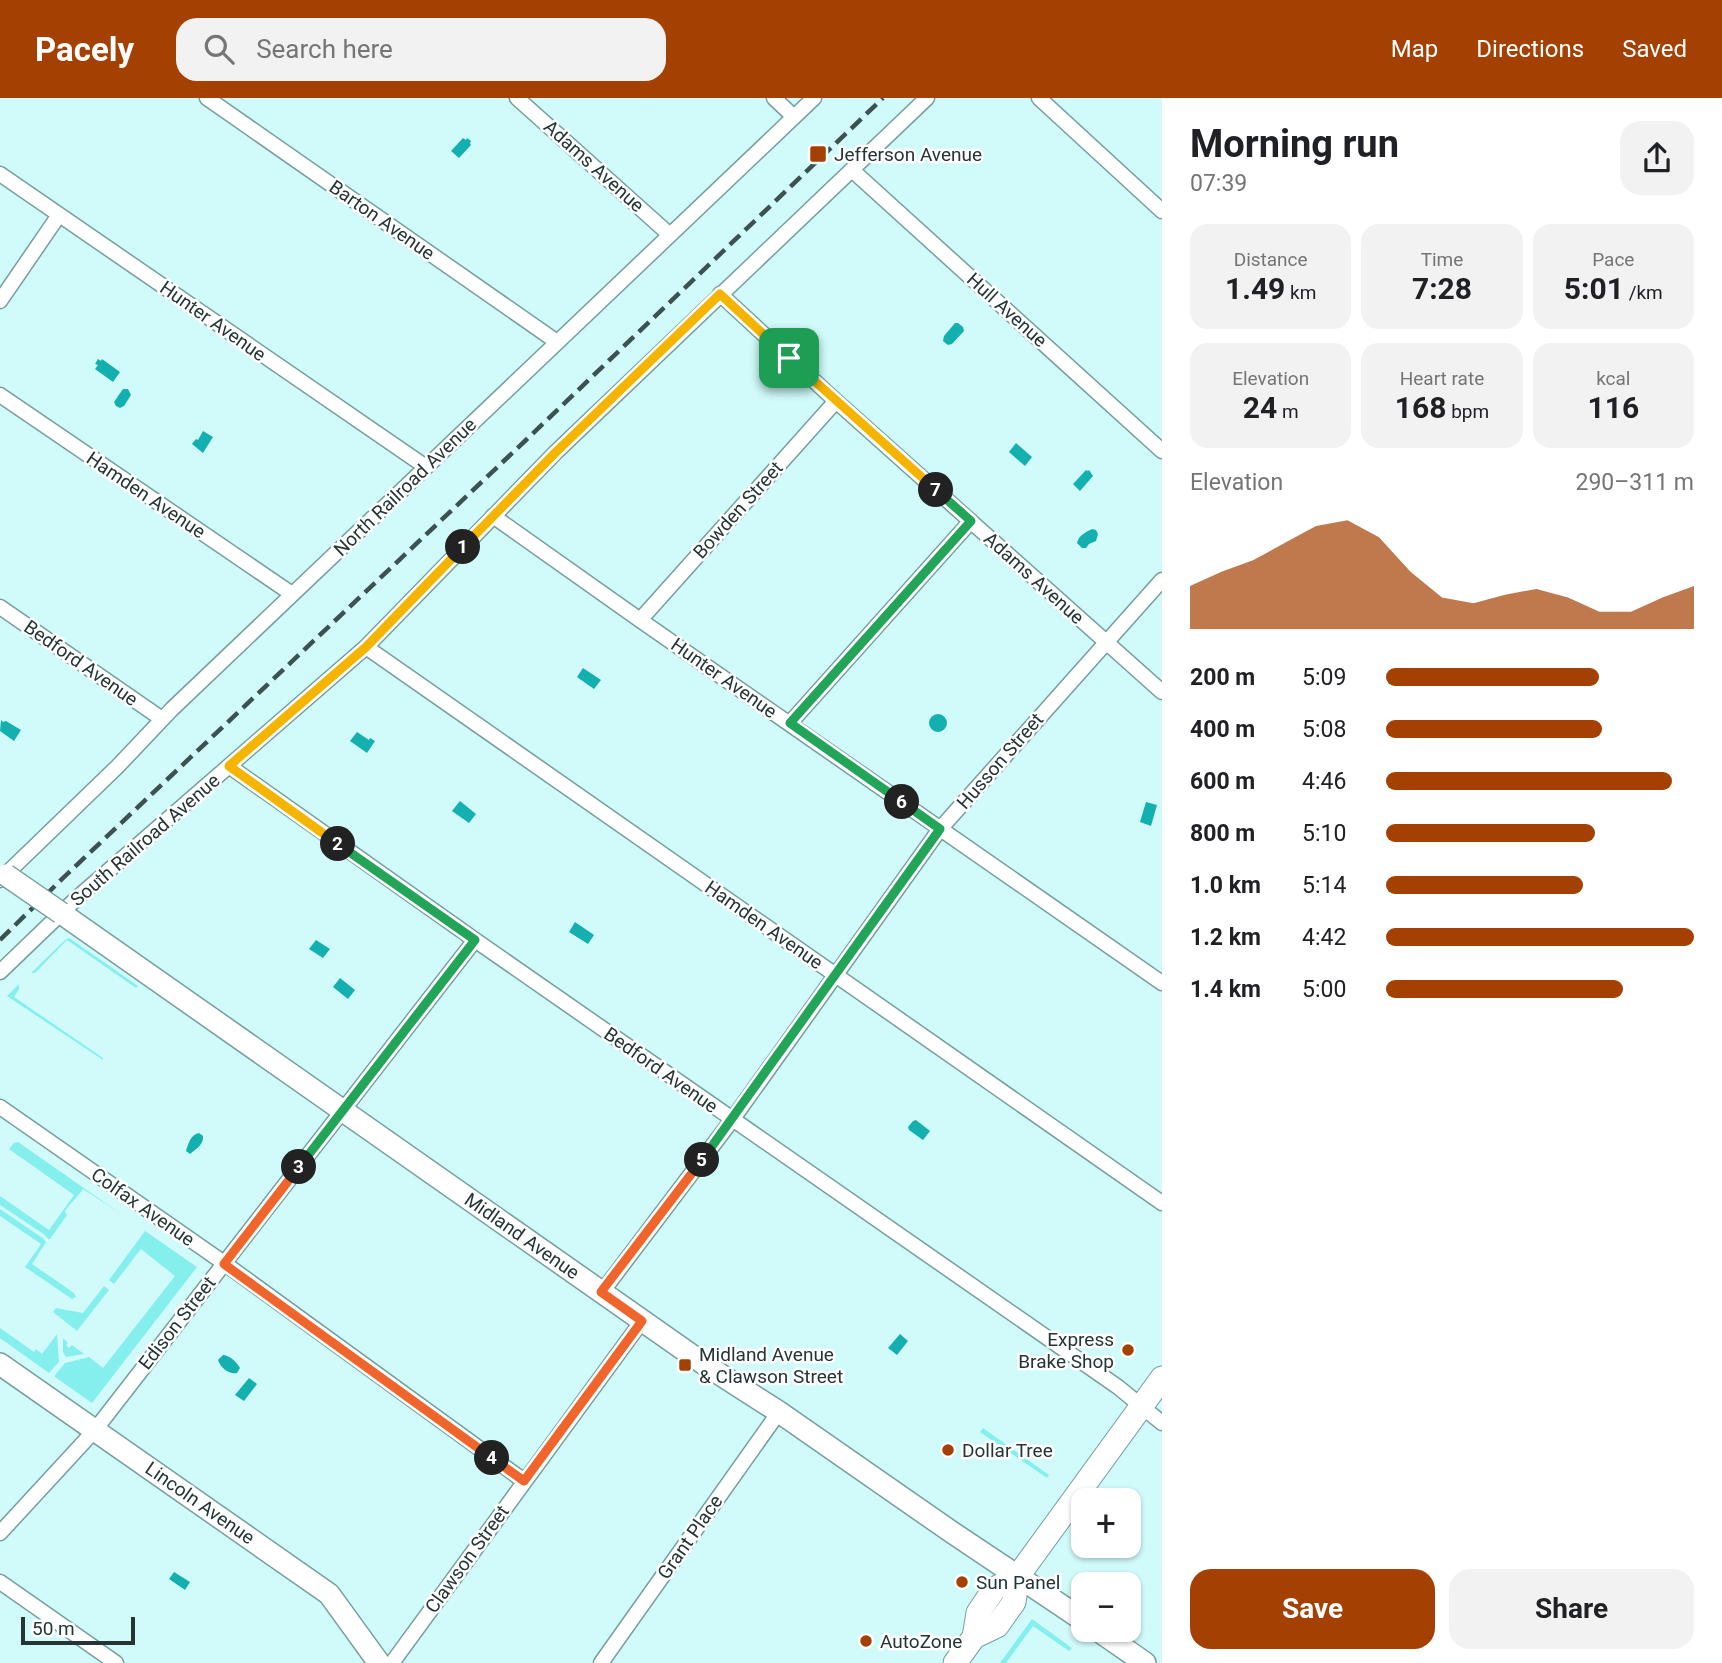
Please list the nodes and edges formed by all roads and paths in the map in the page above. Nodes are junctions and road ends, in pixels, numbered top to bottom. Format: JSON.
{"nodes":[{"id":1,"x":206,"y":98,"type":"edge"},
{"id":2,"x":517,"y":98,"type":"edge"},
{"id":3,"x":774,"y":98,"type":"edge"},
{"id":4,"x":814,"y":98,"type":"edge"},
{"id":5,"x":927,"y":98,"type":"edge"},
{"id":6,"x":1039,"y":98,"type":"edge"},
{"id":7,"x":794,"y":117,"type":"junction"},
{"id":8,"x":852,"y":170,"type":"junction"},
{"id":9,"x":0,"y":174,"type":"edge"},
{"id":10,"x":1162,"y":211,"type":"edge"},
{"id":11,"x":59,"y":215,"type":"junction"},
{"id":12,"x":670,"y":235,"type":"junction"},
{"id":13,"x":720,"y":294,"type":"junction"},
{"id":14,"x":0,"y":301,"type":"edge"},
{"id":15,"x":557,"y":342,"type":"junction"},
{"id":16,"x":0,"y":395,"type":"edge"},
{"id":17,"x":836,"y":401,"type":"junction"},
{"id":18,"x":1162,"y":451,"type":"edge"},
{"id":19,"x":426,"y":467,"type":"junction"},
{"id":20,"x":494,"y":516,"type":"junction"},
{"id":21,"x":971,"y":521,"type":"junction"},
{"id":22,"x":1162,"y":580,"type":"edge"},
{"id":23,"x":292,"y":594,"type":"junction"},
{"id":24,"x":0,"y":607,"type":"edge"},
{"id":25,"x":640,"y":620,"type":"junction"},
{"id":26,"x":1105,"y":642,"type":"junction"},
{"id":27,"x":366,"y":647,"type":"junction"},
{"id":28,"x":1162,"y":692,"type":"edge"},
{"id":29,"x":162,"y":719,"type":"junction"},
{"id":30,"x":790,"y":723,"type":"junction"},
{"id":31,"x":229,"y":766,"type":"junction"},
{"id":32,"x":940,"y":829,"type":"junction"},
{"id":33,"x":2,"y":875,"type":"edge"},
{"id":34,"x":61,"y":913,"type":"junction"},
{"id":35,"x":475,"y":940,"type":"junction"},
{"id":36,"x":0,"y":972,"type":"edge"},
{"id":37,"x":835,"y":974,"type":"junction"},
{"id":38,"x":1162,"y":983,"type":"edge"},
{"id":39,"x":0,"y":1107,"type":"edge"},
{"id":40,"x":343,"y":1110,"type":"junction"},
{"id":41,"x":732,"y":1120,"type":"junction"},
{"id":42,"x":1162,"y":1203,"type":"edge"},
{"id":43,"x":224,"y":1264,"type":"junction"},
{"id":44,"x":601,"y":1292,"type":"junction"},
{"id":45,"x":642,"y":1321,"type":"junction"},
{"id":46,"x":0,"y":1364,"type":"edge"},
{"id":47,"x":1162,"y":1378,"type":"edge"},
{"id":48,"x":1141,"y":1405,"type":"junction"},
{"id":49,"x":779,"y":1412,"type":"junction"},
{"id":50,"x":1162,"y":1423,"type":"edge"},
{"id":51,"x":95,"y":1430,"type":"junction"},
{"id":52,"x":524,"y":1481,"type":"junction"},
{"id":53,"x":0,"y":1533,"type":"edge"},
{"id":54,"x":1018,"y":1576,"type":"junction"},
{"id":55,"x":0,"y":1582,"type":"edge"},
{"id":56,"x":1071,"y":1612,"type":"edge"},
{"id":57,"x":1115,"y":1642,"type":"edge"},
{"id":58,"x":116,"y":1663,"type":"edge"},
{"id":59,"x":379,"y":1663,"type":"edge"},
{"id":60,"x":392,"y":1663,"type":"edge"},
{"id":61,"x":601,"y":1663,"type":"edge"},
{"id":62,"x":955,"y":1663,"type":"edge"},
{"id":63,"x":1145,"y":1663,"type":"edge"}],
"edges":[{"from":1,"to":15,"type":"street","name":"Barton Avenue"},
{"from":2,"to":12,"type":"street","name":"Adams Avenue"},
{"from":3,"to":7,"type":"street"},
{"from":4,"to":7,"type":"street","name":"North Railroad Avenue"},
{"from":5,"to":8,"type":"street","name":"South Railroad Avenue"},
{"from":6,"to":10,"type":"street"},
{"from":7,"to":12,"type":"street","name":"North Railroad Avenue"},
{"from":8,"to":13,"type":"street","name":"South Railroad Avenue"},
{"from":8,"to":18,"type":"street","name":"Hull Avenue"},
{"from":9,"to":11,"type":"street","name":"Hunter Avenue"},
{"from":11,"to":14,"type":"street"},
{"from":11,"to":19,"type":"street","name":"Hunter Avenue"},
{"from":12,"to":15,"type":"street","name":"North Railroad Avenue"},
{"from":13,"to":17,"type":"street","name":"Adams Avenue"},
{"from":13,"to":20,"type":"street","name":"South Railroad Avenue"},
{"from":15,"to":19,"type":"street","name":"North Railroad Avenue"},
{"from":16,"to":23,"type":"street","name":"Hamden Avenue"},
{"from":17,"to":21,"type":"street","name":"Adams Avenue"},
{"from":17,"to":25,"type":"street","name":"Bowden Street"},
{"from":19,"to":23,"type":"street","name":"North Railroad Avenue"},
{"from":20,"to":25,"type":"street","name":"Hunter Avenue"},
{"from":20,"to":27,"type":"street","name":"South Railroad Avenue"},
{"from":21,"to":26,"type":"street","name":"Adams Avenue"},
{"from":21,"to":30,"type":"street"},
{"from":22,"to":26,"type":"street","name":"Husson Street"},
{"from":23,"to":29,"type":"street","name":"North Railroad Avenue"},
{"from":24,"to":29,"type":"street","name":"Bedford Avenue"},
{"from":25,"to":30,"type":"street","name":"Hunter Avenue"},
{"from":26,"to":28,"type":"street","name":"Adams Avenue"},
{"from":26,"to":32,"type":"street","name":"Husson Street"},
{"from":27,"to":31,"type":"street","name":"South Railroad Avenue"},
{"from":27,"to":37,"type":"street","name":"Hamden Avenue"},
{"from":29,"to":33,"type":"street","name":"North Railroad Avenue"},
{"from":30,"to":32,"type":"street","name":"Hunter Avenue"},
{"from":31,"to":34,"type":"street","name":"South Railroad Avenue"},
{"from":31,"to":35,"type":"street","name":"Bedford Avenue"},
{"from":32,"to":37,"type":"street","name":"Husson Street"},
{"from":32,"to":38,"type":"street","name":"Hunter Avenue"},
{"from":33,"to":34,"type":"street","name":"Midland Avenue","bridge":true},
{"from":34,"to":36,"type":"street","name":"South Railroad Avenue"},
{"from":34,"to":40,"type":"street","name":"Midland Avenue"},
{"from":35,"to":40,"type":"street","name":"Edison Street"},
{"from":35,"to":41,"type":"street","name":"Bedford Avenue"},
{"from":37,"to":41,"type":"street","name":"Husson Street"},
{"from":37,"to":42,"type":"street","name":"Hamden Avenue"},
{"from":39,"to":43,"type":"street","name":"Colfax Avenue"},
{"from":40,"to":43,"type":"street","name":"Edison Street"},
{"from":40,"to":44,"type":"street","name":"Midland Avenue"},
{"from":41,"to":44,"type":"street","name":"Husson Street"},
{"from":41,"to":48,"type":"street","name":"Bedford Avenue"},
{"from":43,"to":51,"type":"street","name":"Edison Street"},
{"from":43,"to":52,"type":"street","name":"Colfax Avenue"},
{"from":44,"to":45,"type":"street","name":"Midland Avenue"},
{"from":45,"to":49,"type":"street","name":"Midland Avenue"},
{"from":45,"to":52,"type":"street","name":"Clawson Street"},
{"from":46,"to":51,"type":"street","name":"Lincoln Avenue"},
{"from":47,"to":48,"type":"main road"},
{"from":48,"to":50,"type":"street","name":"Bedford Avenue"},
{"from":48,"to":54,"type":"main road"},
{"from":49,"to":54,"type":"street","name":"Midland Avenue"},
{"from":49,"to":61,"type":"street","name":"Grant Place"},
{"from":51,"to":53,"type":"street","name":"Edison Street"},
{"from":51,"to":59,"type":"street","name":"Lincoln Avenue"},
{"from":52,"to":60,"type":"street","name":"Clawson Street"},
{"from":54,"to":56,"type":"street","name":"Midland Avenue"},
{"from":54,"to":62,"type":"main road"},
{"from":55,"to":58,"type":"street"},
{"from":57,"to":63,"type":"street"}]}
